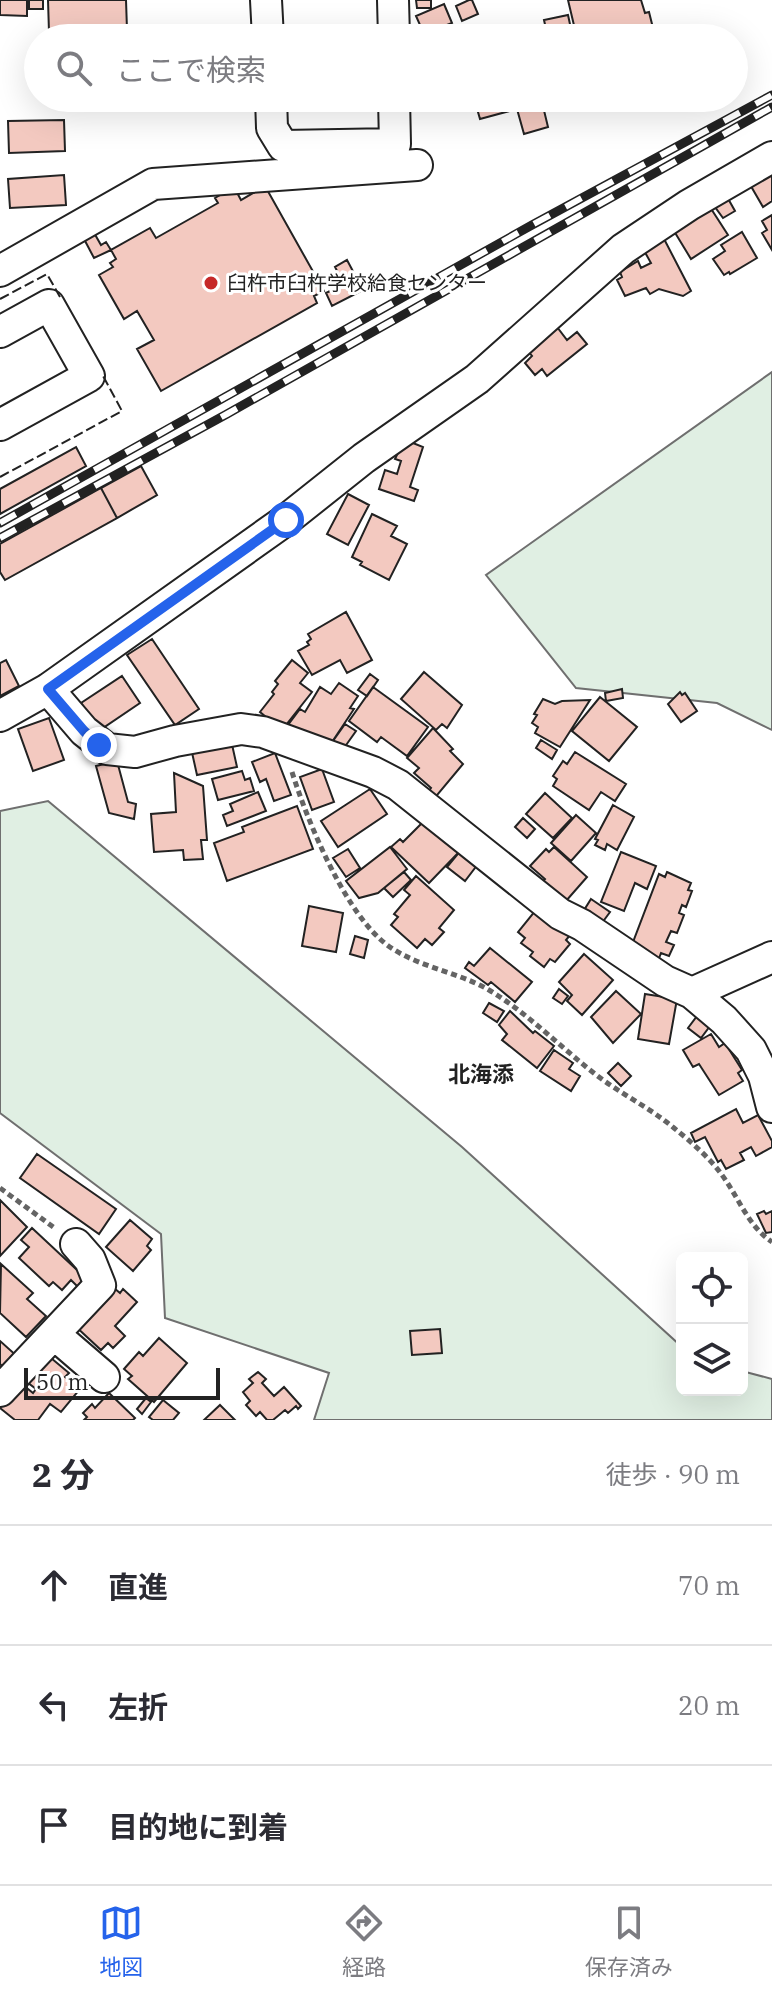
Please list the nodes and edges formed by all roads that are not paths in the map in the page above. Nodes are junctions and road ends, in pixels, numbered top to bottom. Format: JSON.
{"nodes":[{"id":1,"x":266,"y":0,"type":"edge"},
{"id":2,"x":393,"y":0,"type":"edge"},
{"id":3,"x":267,"y":24,"type":"edge"},
{"id":4,"x":394,"y":24,"type":"edge"},
{"id":5,"x":271,"y":112,"type":"edge"},
{"id":6,"x":394,"y":112,"type":"edge"},
{"id":7,"x":772,"y":157,"type":"edge"},
{"id":8,"x":417,"y":165,"type":"dead end"},
{"id":9,"x":1,"y":261,"type":"edge"},
{"id":10,"x":0,"y":332,"type":"edge"},
{"id":11,"x":0,"y":425,"type":"edge"},
{"id":12,"x":48,"y":689,"type":"junction"},
{"id":13,"x":0,"y":716,"type":"edge"},
{"id":14,"x":772,"y":957,"type":"edge"},
{"id":15,"x":692,"y":993,"type":"junction"},
{"id":16,"x":772,"y":1107,"type":"edge"},
{"id":17,"x":76,"y":1244,"type":"road end"},
{"id":18,"x":54,"y":1334,"type":"junction"},
{"id":19,"x":104,"y":1377,"type":"dead end"},
{"id":20,"x":0,"y":1391,"type":"edge"}],
"edges":[{"from":1,"to":3,"type":"street"},
{"from":2,"to":4,"type":"street"},
{"from":5,"to":6,"type":"street"},
{"from":7,"to":12,"type":"street"},
{"from":8,"to":9,"type":"street"},
{"from":10,"to":11,"type":"street"},
{"from":12,"to":13,"type":"street"},
{"from":12,"to":15,"type":"street"},
{"from":14,"to":15,"type":"street"},
{"from":15,"to":16,"type":"street"},
{"from":17,"to":18,"type":"street"},
{"from":18,"to":19,"type":"street"},
{"from":18,"to":20,"type":"street"}]}
